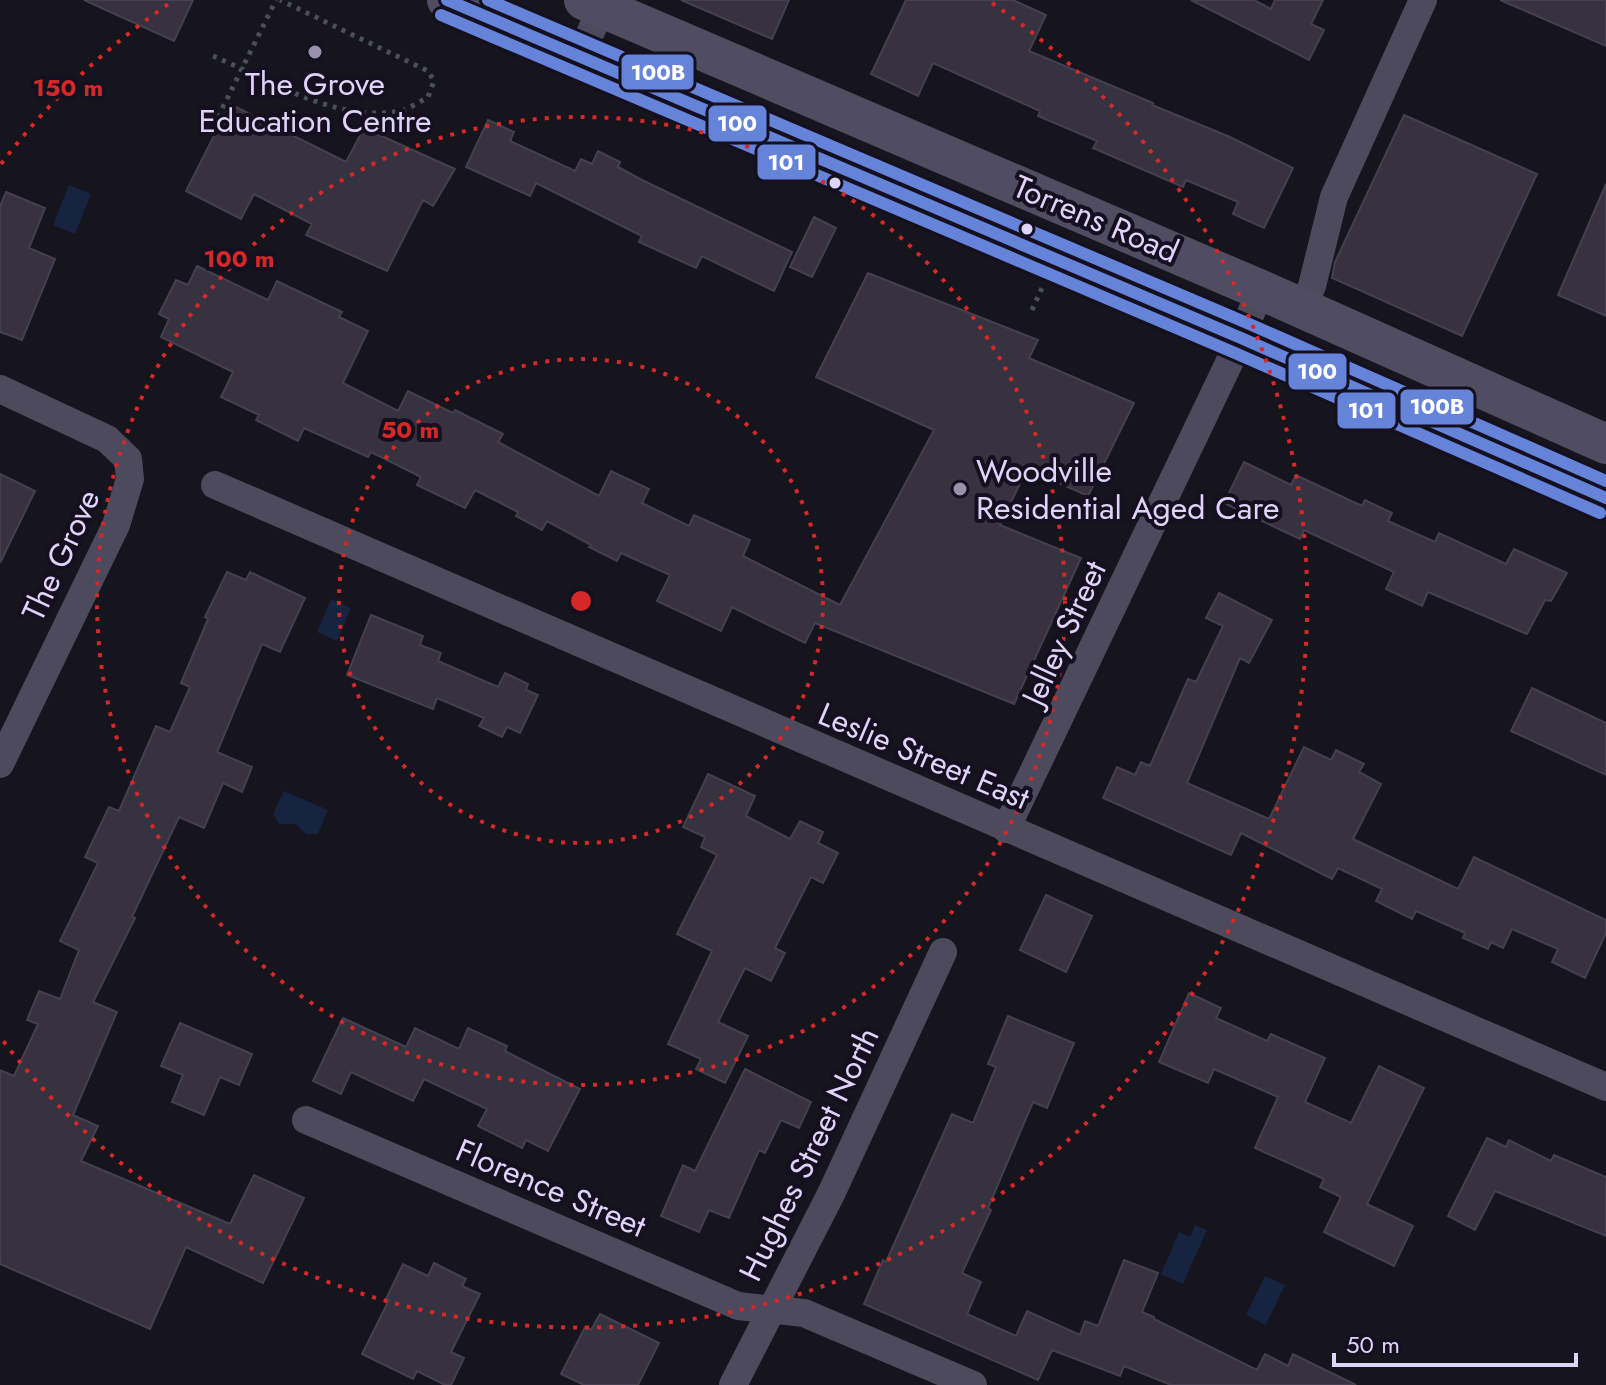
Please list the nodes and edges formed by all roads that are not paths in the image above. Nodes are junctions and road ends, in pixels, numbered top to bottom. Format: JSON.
{"nodes":[{"id":1,"x":447,"y":0,"type":"edge"},
{"id":2,"x":1423,"y":0,"type":"edge"},
{"id":3,"x":597,"y":3,"type":"edge"},
{"id":4,"x":580,"y":56,"type":"junction"},
{"id":5,"x":1261,"y":290,"type":"junction"},
{"id":6,"x":1302,"y":309,"type":"junction"},
{"id":7,"x":1241,"y":338,"type":"junction"},
{"id":8,"x":0,"y":389,"type":"edge"},
{"id":9,"x":1606,"y":444,"type":"edge"},
{"id":10,"x":215,"y":485,"type":"dead end"},
{"id":11,"x":1606,"y":498,"type":"edge"},
{"id":12,"x":0,"y":764,"type":"edge"},
{"id":13,"x":1006,"y":829,"type":"junction"},
{"id":14,"x":943,"y":952,"type":"dead end"},
{"id":15,"x":1606,"y":1087,"type":"edge"},
{"id":16,"x":306,"y":1120,"type":"dead end"},
{"id":17,"x":771,"y":1309,"type":"junction"},
{"id":18,"x":733,"y":1385,"type":"edge"},
{"id":19,"x":973,"y":1385,"type":"edge"}],
"edges":[{"from":1,"to":4,"type":"main road","name":"Torrens Road"},
{"from":2,"to":6,"type":"street"},
{"from":3,"to":4,"type":"street"},
{"from":3,"to":5,"type":"main road","name":"Torrens Road"},
{"from":4,"to":7,"type":"main road","name":"Torrens Road"},
{"from":5,"to":6,"type":"main road","name":"Torrens Road"},
{"from":5,"to":7,"type":"street","name":"Jelley Street"},
{"from":6,"to":9,"type":"main road","name":"Torrens Road"},
{"from":7,"to":11,"type":"main road","name":"Torrens Road"},
{"from":7,"to":13,"type":"street","name":"Jelley Street"},
{"from":8,"to":12,"type":"street","name":"The Grove"},
{"from":10,"to":13,"type":"street","name":"Leslie Street East"},
{"from":13,"to":15,"type":"street","name":"Leslie Street East"},
{"from":14,"to":17,"type":"street","name":"Hughes Street North"},
{"from":16,"to":17,"type":"street","name":"Florence Street"},
{"from":17,"to":18,"type":"street","name":"Hughes Street North"},
{"from":17,"to":19,"type":"street","name":"Florence Street"}]}
